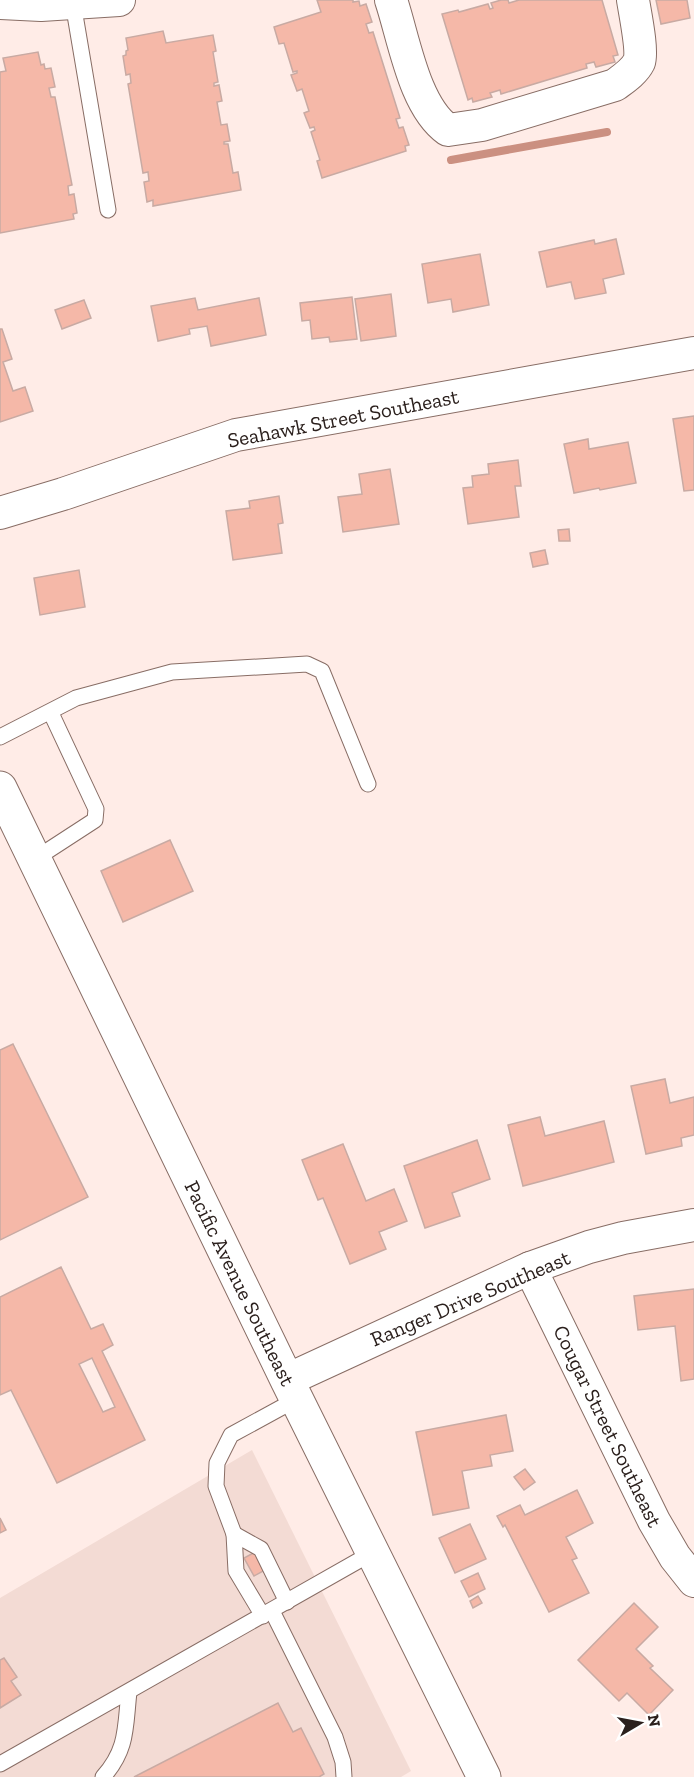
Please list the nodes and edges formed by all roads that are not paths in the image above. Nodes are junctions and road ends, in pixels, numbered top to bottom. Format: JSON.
{"nodes":[{"id":1,"x":118,"y":0,"type":"edge"},
{"id":2,"x":391,"y":0,"type":"edge"},
{"id":3,"x":633,"y":0,"type":"edge"},
{"id":4,"x":0,"y":3,"type":"edge"},
{"id":5,"x":73,"y":3,"type":"junction"},
{"id":6,"x":108,"y":210,"type":"dead end"},
{"id":7,"x":694,"y":354,"type":"edge"},
{"id":8,"x":0,"y":513,"type":"edge"},
{"id":9,"x":51,"y":713,"type":"junction"},
{"id":10,"x":0,"y":737,"type":"edge"},
{"id":11,"x":368,"y":784,"type":"dead end"},
{"id":12,"x":0,"y":788,"type":"edge"},
{"id":13,"x":35,"y":859,"type":"junction"},
{"id":14,"x":694,"y":1225,"type":"edge"},
{"id":15,"x":530,"y":1268,"type":"junction"},
{"id":16,"x":292,"y":1389,"type":"junction"},
{"id":17,"x":234,"y":1534,"type":"junction"},
{"id":18,"x":372,"y":1553,"type":"junction"},
{"id":19,"x":694,"y":1581,"type":"edge"},
{"id":20,"x":287,"y":1602,"type":"junction"},
{"id":21,"x":268,"y":1614,"type":"junction"},
{"id":22,"x":129,"y":1692,"type":"junction"},
{"id":23,"x":0,"y":1764,"type":"edge"},
{"id":24,"x":103,"y":1777,"type":"edge"},
{"id":25,"x":344,"y":1777,"type":"edge"},
{"id":26,"x":484,"y":1777,"type":"edge"}],
"edges":[{"from":1,"to":5,"type":"street"},
{"from":2,"to":3,"type":"street"},
{"from":4,"to":5,"type":"street"},
{"from":5,"to":6,"type":"lane"},
{"from":7,"to":8,"type":"street","name":"Seahawk Street Southeast"},
{"from":9,"to":10,"type":"lane"},
{"from":9,"to":11,"type":"lane"},
{"from":9,"to":13,"type":"lane"},
{"from":12,"to":13,"type":"main road","name":"Pacific Avenue Southeast"},
{"from":13,"to":16,"type":"main road","name":"Pacific Avenue Southeast"},
{"from":14,"to":15,"type":"street","name":"Ranger Drive Southeast"},
{"from":15,"to":16,"type":"street","name":"Ranger Drive Southeast"},
{"from":15,"to":19,"type":"street","name":"Cougar Street Southeast"},
{"from":16,"to":17,"type":"lane"},
{"from":16,"to":18,"type":"main road","name":"Pacific Avenue Southeast"},
{"from":17,"to":20,"type":"lane"},
{"from":17,"to":21,"type":"lane"},
{"from":18,"to":20,"type":"lane"},
{"from":18,"to":26,"type":"main road","name":"Pacific Avenue Southeast"},
{"from":20,"to":21,"type":"lane"},
{"from":21,"to":22,"type":"lane"},
{"from":21,"to":25,"type":"lane"},
{"from":22,"to":23,"type":"lane"},
{"from":22,"to":24,"type":"lane"}]}
